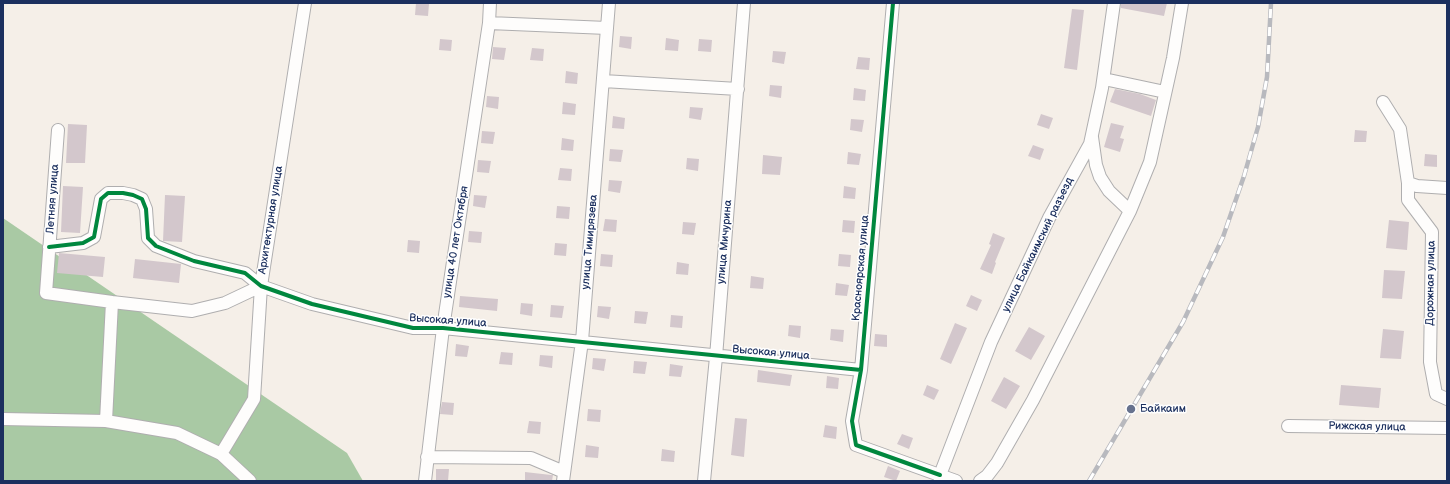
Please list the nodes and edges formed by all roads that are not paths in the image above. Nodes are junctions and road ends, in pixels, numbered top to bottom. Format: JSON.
{"nodes":[{"id":1,"x":305,"y":3,"type":"edge"},
{"id":2,"x":490,"y":3,"type":"edge"},
{"id":3,"x":609,"y":3,"type":"edge"},
{"id":4,"x":744,"y":3,"type":"edge"},
{"id":5,"x":893,"y":3,"type":"edge"},
{"id":6,"x":1114,"y":3,"type":"edge"},
{"id":7,"x":1182,"y":3,"type":"edge"},
{"id":8,"x":489,"y":22,"type":"junction"},
{"id":9,"x":608,"y":28,"type":"junction"},
{"id":10,"x":1104,"y":78,"type":"junction"},
{"id":11,"x":603,"y":81,"type":"junction"},
{"id":12,"x":738,"y":89,"type":"junction"},
{"id":13,"x":1165,"y":92,"type":"junction"},
{"id":14,"x":1382,"y":102,"type":"dead end"},
{"id":15,"x":58,"y":130,"type":"dead end"},
{"id":16,"x":1092,"y":135,"type":"junction"},
{"id":17,"x":1408,"y":183,"type":"junction"},
{"id":18,"x":1447,"y":188,"type":"edge"},
{"id":19,"x":1130,"y":211,"type":"junction"},
{"id":20,"x":49,"y":247,"type":"junction"},
{"id":21,"x":261,"y":286,"type":"junction"},
{"id":22,"x":112,"y":302,"type":"junction"},
{"id":23,"x":443,"y":328,"type":"junction"},
{"id":24,"x":582,"y":341,"type":"junction"},
{"id":25,"x":716,"y":357,"type":"junction"},
{"id":26,"x":861,"y":370,"type":"junction"},
{"id":27,"x":1447,"y":399,"type":"edge"},
{"id":28,"x":3,"y":419,"type":"edge"},
{"id":29,"x":106,"y":421,"type":"junction"},
{"id":30,"x":1288,"y":426,"type":"dead end"},
{"id":31,"x":1447,"y":428,"type":"edge"},
{"id":32,"x":222,"y":454,"type":"junction"},
{"id":33,"x":427,"y":458,"type":"junction"},
{"id":34,"x":564,"y":476,"type":"edge"},
{"id":35,"x":940,"y":478,"type":"edge"},
{"id":36,"x":250,"y":481,"type":"edge"},
{"id":37,"x":425,"y":481,"type":"edge"},
{"id":38,"x":704,"y":481,"type":"edge"},
{"id":39,"x":956,"y":481,"type":"edge"},
{"id":40,"x":980,"y":481,"type":"edge"}],
"edges":[{"from":1,"to":21,"type":"street","name":"Архитектурная улица"},
{"from":2,"to":8,"type":"street","name":"улица 40 лет Октября"},
{"from":3,"to":9,"type":"street","name":"улица Тимирязева"},
{"from":4,"to":12,"type":"street","name":"улица Мичурина"},
{"from":5,"to":26,"type":"street","name":"Красноярская улица"},
{"from":6,"to":10,"type":"street","name":"улица Байкаимский разъезд"},
{"from":7,"to":13,"type":"street"},
{"from":8,"to":9,"type":"street"},
{"from":8,"to":23,"type":"street","name":"улица 40 лет Октября"},
{"from":9,"to":11,"type":"street","name":"улица Тимирязева"},
{"from":10,"to":13,"type":"street"},
{"from":10,"to":16,"type":"street","name":"улица Байкаимский разъезд"},
{"from":11,"to":12,"type":"street"},
{"from":11,"to":24,"type":"street","name":"улица Тимирязева"},
{"from":12,"to":25,"type":"street","name":"улица Мичурина"},
{"from":13,"to":19,"type":"street"},
{"from":14,"to":17,"type":"street","name":"Дорожная улица"},
{"from":15,"to":20,"type":"street","name":"Летняя улица"},
{"from":16,"to":19,"type":"street"},
{"from":16,"to":35,"type":"street","name":"улица Байкаимский разъезд"},
{"from":17,"to":18,"type":"street"},
{"from":17,"to":27,"type":"street","name":"Дорожная улица"},
{"from":19,"to":40,"type":"street"},
{"from":20,"to":21,"type":"street","name":"Высокая улица"},
{"from":20,"to":22,"type":"street","name":"Летняя улица"},
{"from":21,"to":22,"type":"street"},
{"from":21,"to":23,"type":"street","name":"Высокая улица"},
{"from":21,"to":32,"type":"street","name":"Архитектурная улица"},
{"from":22,"to":29,"type":"street"},
{"from":23,"to":24,"type":"street","name":"Высокая улица"},
{"from":23,"to":33,"type":"street","name":"улица 40 лет Октября"},
{"from":24,"to":25,"type":"street","name":"Высокая улица"},
{"from":24,"to":34,"type":"street","name":"улица Тимирязева"},
{"from":25,"to":26,"type":"street","name":"Высокая улица"},
{"from":25,"to":38,"type":"street","name":"улица Мичурина"},
{"from":26,"to":35,"type":"street","name":"Красноярская улица"},
{"from":28,"to":29,"type":"street"},
{"from":29,"to":32,"type":"street"},
{"from":30,"to":31,"type":"street","name":"Рижская улица"},
{"from":32,"to":36,"type":"street"},
{"from":33,"to":34,"type":"street"},
{"from":33,"to":37,"type":"street","name":"улица 40 лет Октября"},
{"from":35,"to":39,"type":"street"}]}
